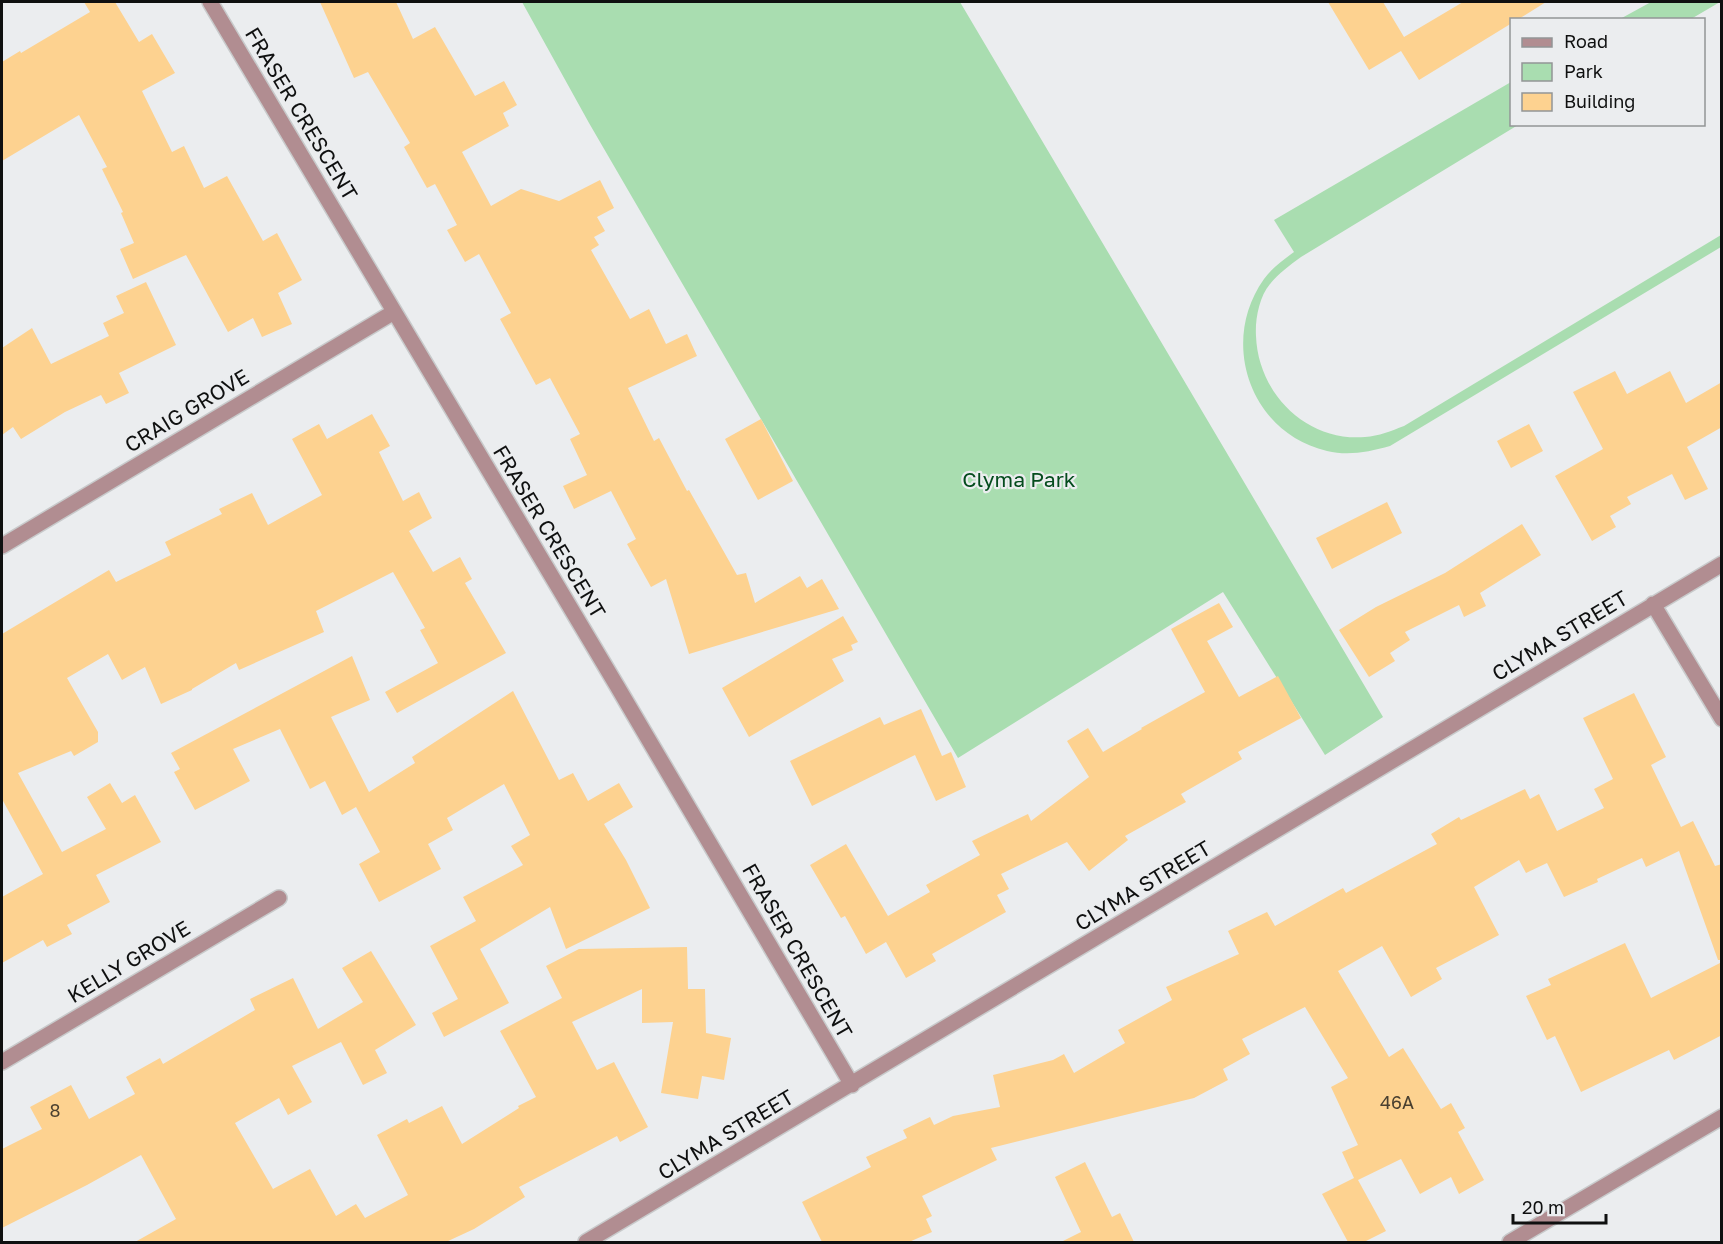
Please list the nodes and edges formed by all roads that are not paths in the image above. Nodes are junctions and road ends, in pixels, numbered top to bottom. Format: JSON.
{"nodes":[{"id":1,"x":210,"y":2,"type":"edge"},
{"id":2,"x":394,"y":312,"type":"junction"},
{"id":3,"x":2,"y":546,"type":"edge"},
{"id":4,"x":1722,"y":564,"type":"edge"},
{"id":5,"x":1653,"y":604,"type":"junction"},
{"id":6,"x":1722,"y":719,"type":"edge"},
{"id":7,"x":279,"y":898,"type":"dead end"},
{"id":8,"x":2,"y":1062,"type":"edge"},
{"id":9,"x":852,"y":1085,"type":"junction"},
{"id":10,"x":1722,"y":1118,"type":"edge"},
{"id":11,"x":586,"y":1242,"type":"edge"},
{"id":12,"x":1510,"y":1242,"type":"edge"}],
"edges":[{"from":1,"to":2,"type":"street","name":"FRASER CRESCENT"},
{"from":2,"to":3,"type":"street","name":"CRAIG GROVE"},
{"from":2,"to":9,"type":"street","name":"FRASER CRESCENT"},
{"from":4,"to":5,"type":"street","name":"CLYMA STREET"},
{"from":5,"to":6,"type":"street"},
{"from":5,"to":9,"type":"street","name":"CLYMA STREET"},
{"from":7,"to":8,"type":"street","name":"KELLY GROVE"},
{"from":9,"to":11,"type":"street","name":"CLYMA STREET"},
{"from":10,"to":12,"type":"street"}]}
